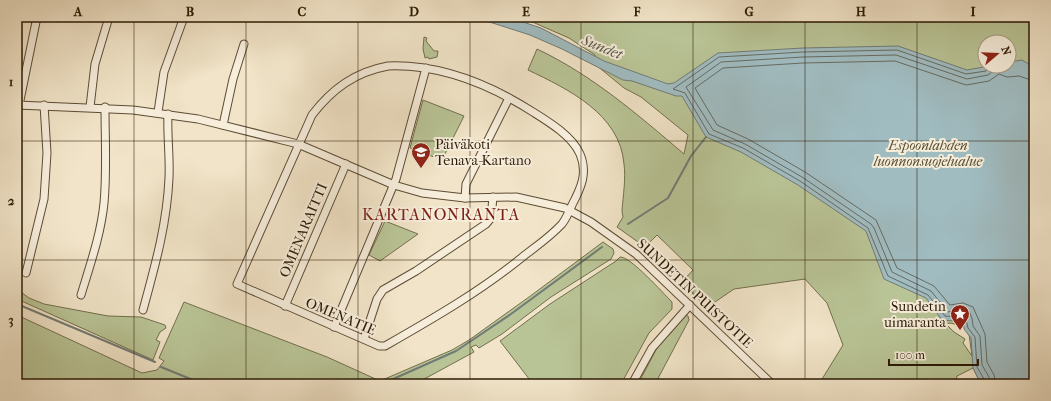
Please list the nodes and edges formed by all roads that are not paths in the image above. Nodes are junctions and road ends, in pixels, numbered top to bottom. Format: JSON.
{"nodes":[{"id":1,"x":37,"y":17,"type":"edge"},
{"id":2,"x":109,"y":17,"type":"edge"},
{"id":3,"x":184,"y":17,"type":"edge"},
{"id":4,"x":244,"y":44,"type":"dead end"},
{"id":5,"x":426,"y":68,"type":"junction"},
{"id":6,"x":509,"y":98,"type":"junction"},
{"id":7,"x":18,"y":105,"type":"edge"},
{"id":8,"x":44,"y":105,"type":"junction"},
{"id":9,"x":90,"y":107,"type":"junction"},
{"id":10,"x":105,"y":107,"type":"junction"},
{"id":11,"x":158,"y":112,"type":"junction"},
{"id":12,"x":168,"y":114,"type":"junction"},
{"id":13,"x":223,"y":125,"type":"junction"},
{"id":14,"x":298,"y":144,"type":"junction"},
{"id":15,"x":346,"y":164,"type":"junction"},
{"id":16,"x":394,"y":185,"type":"junction"},
{"id":17,"x":493,"y":196,"type":"junction"},
{"id":18,"x":465,"y":198,"type":"junction"},
{"id":19,"x":570,"y":210,"type":"junction"},
{"id":20,"x":26,"y":273,"type":"dead end"},
{"id":21,"x":81,"y":295,"type":"dead end"},
{"id":22,"x":285,"y":306,"type":"junction"},
{"id":23,"x":690,"y":306,"type":"junction"},
{"id":24,"x":143,"y":310,"type":"dead end"},
{"id":25,"x":334,"y":327,"type":"junction"},
{"id":26,"x":364,"y":340,"type":"junction"},
{"id":27,"x":632,"y":384,"type":"edge"},
{"id":28,"x":772,"y":384,"type":"edge"}],
"edges":[{"from":1,"to":7,"type":"street"},
{"from":2,"to":9,"type":"street"},
{"from":3,"to":11,"type":"street"},
{"from":4,"to":13,"type":"street"},
{"from":5,"to":6,"type":"street","name":"OMENATIE"},
{"from":5,"to":14,"type":"street","name":"OMENATIE"},
{"from":5,"to":16,"type":"street"},
{"from":6,"to":18,"type":"street"},
{"from":6,"to":19,"type":"street","name":"OMENATIE"},
{"from":7,"to":8,"type":"street","name":"SUNDETIN PUISTOTIE"},
{"from":8,"to":9,"type":"street","name":"SUNDETIN PUISTOTIE"},
{"from":8,"to":20,"type":"street"},
{"from":9,"to":10,"type":"street","name":"SUNDETIN PUISTOTIE"},
{"from":10,"to":11,"type":"street","name":"SUNDETIN PUISTOTIE"},
{"from":10,"to":21,"type":"street"},
{"from":11,"to":12,"type":"street","name":"SUNDETIN PUISTOTIE"},
{"from":12,"to":13,"type":"street","name":"SUNDETIN PUISTOTIE"},
{"from":12,"to":24,"type":"street"},
{"from":13,"to":14,"type":"street","name":"SUNDETIN PUISTOTIE"},
{"from":14,"to":15,"type":"street","name":"SUNDETIN PUISTOTIE"},
{"from":14,"to":22,"type":"street","name":"OMENATIE"},
{"from":15,"to":16,"type":"street","name":"SUNDETIN PUISTOTIE"},
{"from":15,"to":22,"type":"street","name":"OMENARAITTI"},
{"from":16,"to":18,"type":"street","name":"SUNDETIN PUISTOTIE"},
{"from":16,"to":25,"type":"street"},
{"from":17,"to":18,"type":"street","name":"SUNDETIN PUISTOTIE"},
{"from":17,"to":19,"type":"street","name":"SUNDETIN PUISTOTIE"},
{"from":17,"to":26,"type":"street"},
{"from":19,"to":23,"type":"street","name":"SUNDETIN PUISTOTIE"},
{"from":19,"to":26,"type":"street","name":"OMENATIE"},
{"from":22,"to":25,"type":"street","name":"OMENATIE"},
{"from":23,"to":27,"type":"street"},
{"from":23,"to":28,"type":"street","name":"SUNDETIN PUISTOTIE"},
{"from":25,"to":26,"type":"street","name":"OMENATIE"}]}
